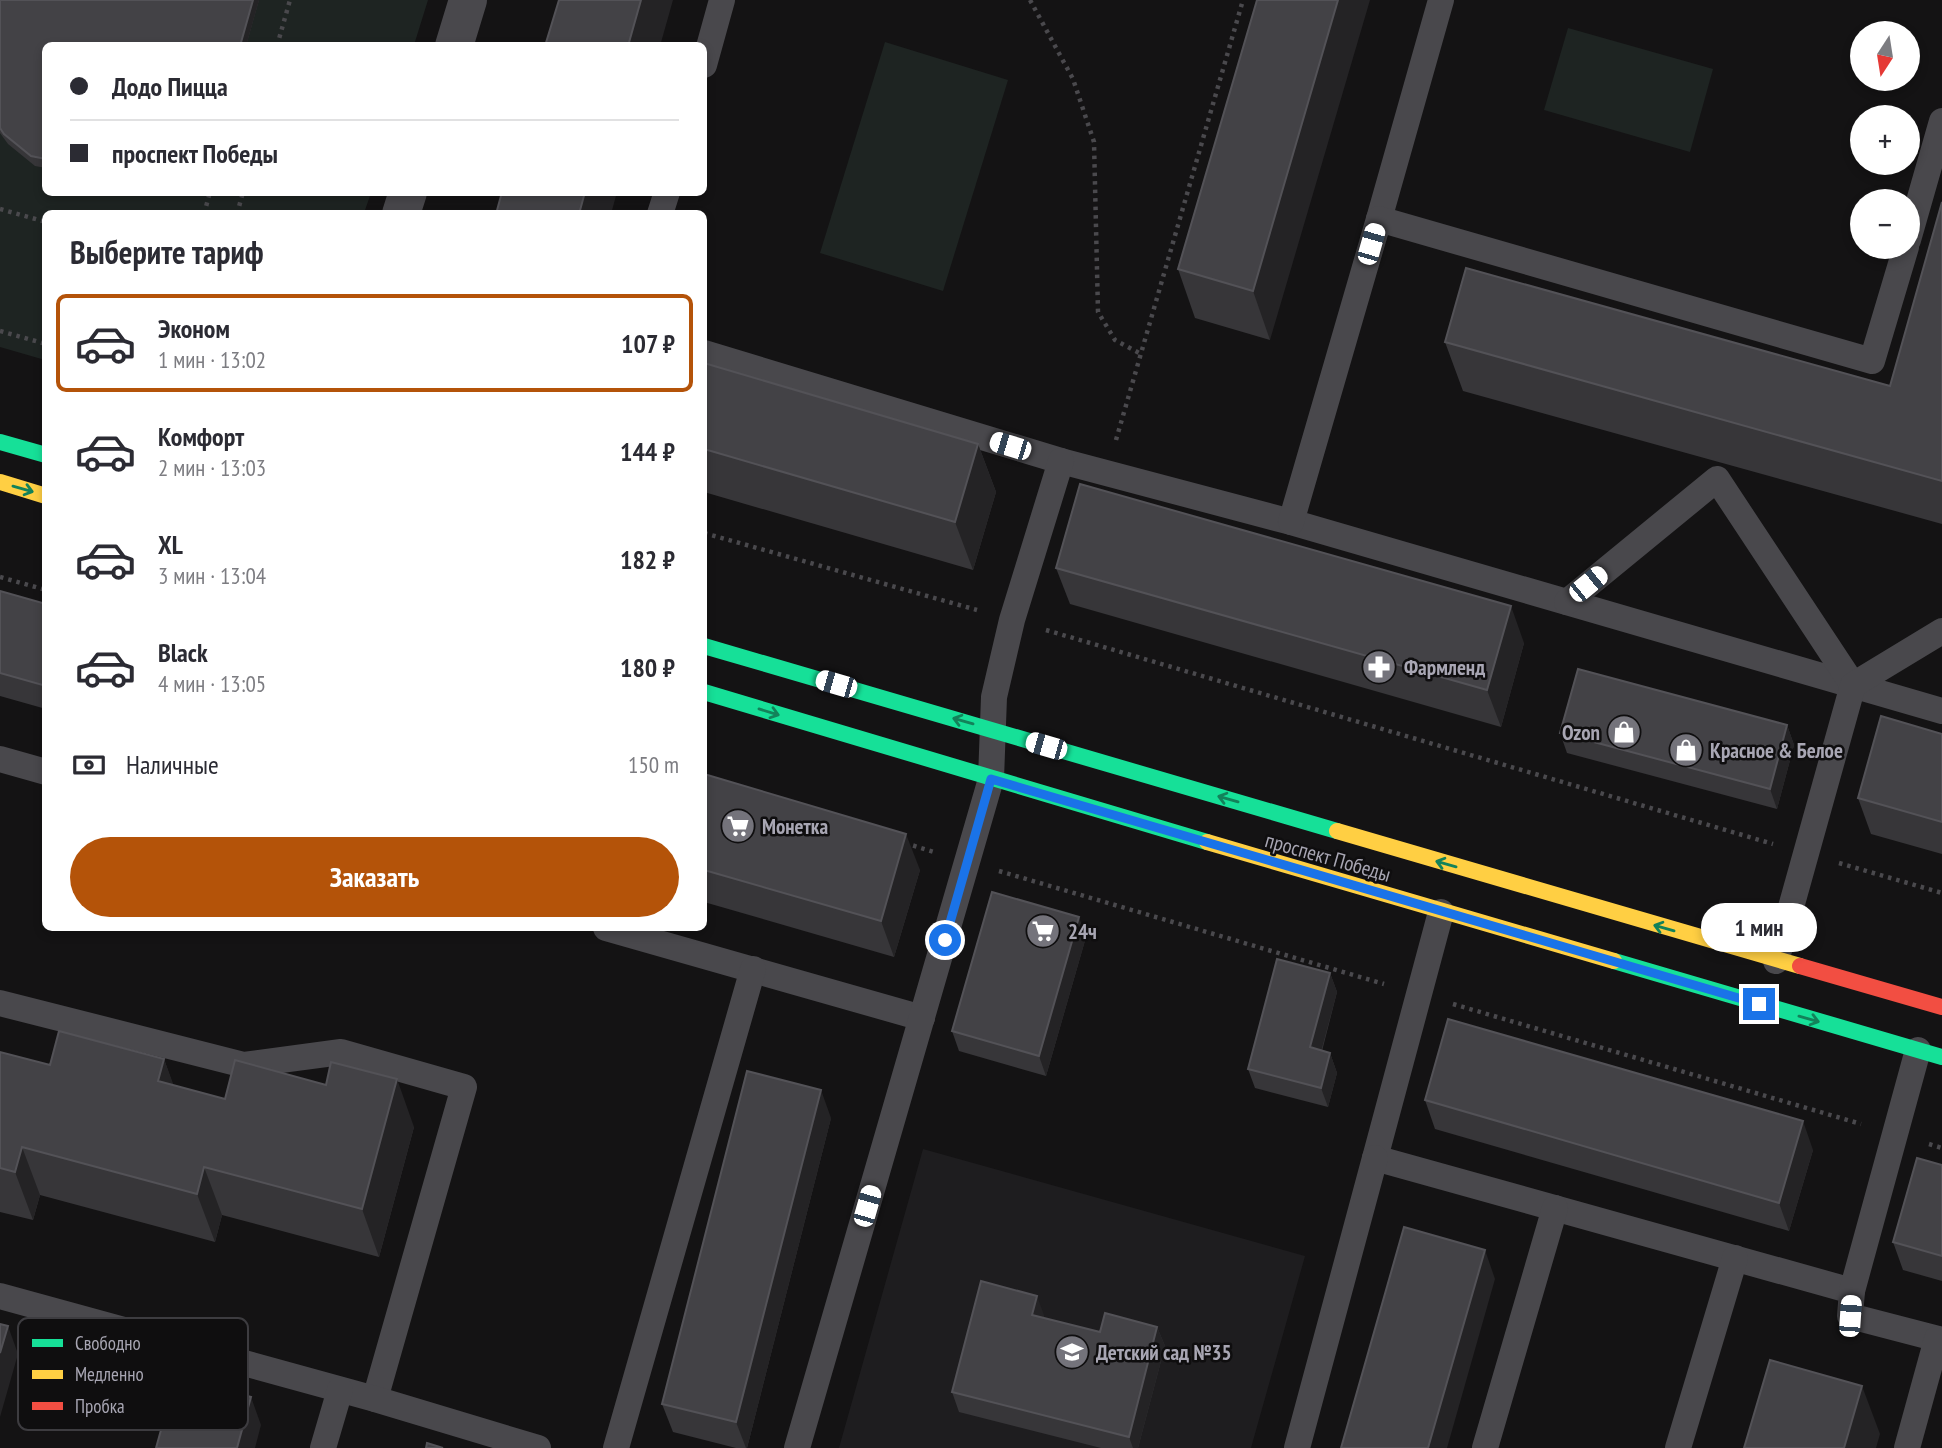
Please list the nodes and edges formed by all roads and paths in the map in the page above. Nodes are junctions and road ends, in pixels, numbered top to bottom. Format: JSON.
{"nodes":[{"id":1,"x":290,"y":0,"type":"edge"},
{"id":2,"x":468,"y":0,"type":"edge"},
{"id":3,"x":722,"y":0,"type":"edge"},
{"id":4,"x":1030,"y":0,"type":"edge"},
{"id":5,"x":1243,"y":0,"type":"edge"},
{"id":6,"x":1441,"y":0,"type":"edge"},
{"id":7,"x":278,"y":42,"type":"edge"},
{"id":8,"x":455,"y":42,"type":"edge"},
{"id":9,"x":707,"y":54,"type":"edge"},
{"id":10,"x":1942,"y":121,"type":"edge"},
{"id":11,"x":1920,"y":198,"type":"edge"},
{"id":12,"x":0,"y":209,"type":"edge"},
{"id":13,"x":1379,"y":219,"type":"junction"},
{"id":14,"x":42,"y":221,"type":"edge"},
{"id":15,"x":1902,"y":259,"type":"edge"},
{"id":16,"x":0,"y":331,"type":"edge"},
{"id":17,"x":42,"y":343,"type":"edge"},
{"id":18,"x":1141,"y":354,"type":"junction"},
{"id":19,"x":707,"y":355,"type":"edge"},
{"id":20,"x":0,"y":442,"type":"edge"},
{"id":21,"x":42,"y":454,"type":"edge"},
{"id":22,"x":1061,"y":461,"type":"junction"},
{"id":23,"x":1107,"y":473,"type":"junction"},
{"id":24,"x":0,"y":482,"type":"edge"},
{"id":25,"x":42,"y":495,"type":"edge"},
{"id":26,"x":1291,"y":522,"type":"junction"},
{"id":27,"x":707,"y":534,"type":"edge"},
{"id":28,"x":0,"y":577,"type":"edge"},
{"id":29,"x":42,"y":589,"type":"edge"},
{"id":30,"x":1567,"y":602,"type":"junction"},
{"id":31,"x":1012,"y":620,"type":"junction"},
{"id":32,"x":1942,"y":631,"type":"edge"},
{"id":33,"x":707,"y":647,"type":"edge"},
{"id":34,"x":1853,"y":685,"type":"junction"},
{"id":35,"x":707,"y":693,"type":"edge"},
{"id":36,"x":1942,"y":711,"type":"edge"},
{"id":37,"x":994,"y":731,"type":"junction"},
{"id":38,"x":0,"y":759,"type":"edge"},
{"id":39,"x":42,"y":771,"type":"edge"},
{"id":40,"x":991,"y":779,"type":"junction"},
{"id":41,"x":901,"y":842,"type":"edge"},
{"id":42,"x":1806,"y":854,"type":"junction"},
{"id":43,"x":967,"y":861,"type":"junction"},
{"id":44,"x":1942,"y":893,"type":"edge"},
{"id":45,"x":1441,"y":912,"type":"junction"},
{"id":46,"x":617,"y":931,"type":"edge"},
{"id":47,"x":1776,"y":961,"type":"junction"},
{"id":48,"x":753,"y":969,"type":"junction"},
{"id":49,"x":1418,"y":994,"type":"junction"},
{"id":50,"x":0,"y":1003,"type":"edge"},
{"id":51,"x":1942,"y":1007,"type":"edge"},
{"id":52,"x":922,"y":1018,"type":"junction"},
{"id":53,"x":1930,"y":1053,"type":"edge"},
{"id":54,"x":1894,"y":1134,"type":"junction"},
{"id":55,"x":1942,"y":1148,"type":"edge"},
{"id":56,"x":1376,"y":1158,"type":"junction"},
{"id":57,"x":1555,"y":1208,"type":"junction"},
{"id":58,"x":1735,"y":1258,"type":"junction"},
{"id":59,"x":1852,"y":1291,"type":"junction"},
{"id":60,"x":0,"y":1296,"type":"edge"},
{"id":61,"x":80,"y":1318,"type":"edge"},
{"id":62,"x":1940,"y":1339,"type":"edge"},
{"id":63,"x":248,"y":1365,"type":"edge"},
{"id":64,"x":340,"y":1390,"type":"junction"},
{"id":65,"x":375,"y":1399,"type":"junction"},
{"id":66,"x":323,"y":1448,"type":"edge"},
{"id":67,"x":538,"y":1448,"type":"edge"},
{"id":68,"x":617,"y":1448,"type":"edge"},
{"id":69,"x":797,"y":1448,"type":"edge"},
{"id":70,"x":1297,"y":1448,"type":"edge"},
{"id":71,"x":1485,"y":1448,"type":"edge"},
{"id":72,"x":1678,"y":1448,"type":"edge"},
{"id":73,"x":1906,"y":1448,"type":"edge"}],
"edges":[{"from":1,"to":7,"type":"path"},
{"from":2,"to":8,"type":"street"},
{"from":3,"to":9,"type":"lane"},
{"from":4,"to":18,"type":"path"},
{"from":5,"to":18,"type":"path"},
{"from":6,"to":13,"type":"lane"},
{"from":10,"to":11,"type":"lane"},
{"from":12,"to":14,"type":"path"},
{"from":13,"to":15,"type":"lane"},
{"from":13,"to":26,"type":"lane"},
{"from":16,"to":17,"type":"path"},
{"from":18,"to":23,"type":"path"},
{"from":19,"to":22,"type":"lane"},
{"from":20,"to":21,"type":"main road"},
{"from":22,"to":23,"type":"lane"},
{"from":22,"to":31,"type":"lane"},
{"from":23,"to":26,"type":"lane"},
{"from":24,"to":25,"type":"main road","one_way":true},
{"from":26,"to":30,"type":"lane"},
{"from":27,"to":31,"type":"path"},
{"from":28,"to":29,"type":"path"},
{"from":30,"to":34,"type":"lane"},
{"from":30,"to":34,"type":"lane"},
{"from":31,"to":37,"type":"lane"},
{"from":31,"to":42,"type":"path"},
{"from":32,"to":34,"type":"lane"},
{"from":37,"to":33,"type":"main road","name":"проспект Победы","one_way":true},
{"from":34,"to":36,"type":"lane"},
{"from":34,"to":42,"type":"lane"},
{"from":35,"to":40,"type":"main road","name":"проспект Победы","one_way":true},
{"from":37,"to":40,"type":"lane"},
{"from":47,"to":37,"type":"main road","name":"проспект Победы","one_way":true},
{"from":38,"to":39,"type":"lane"},
{"from":40,"to":43,"type":"lane"},
{"from":40,"to":45,"type":"main road","name":"проспект Победы"},
{"from":41,"to":43,"type":"path"},
{"from":42,"to":44,"type":"path"},
{"from":42,"to":47,"type":"lane"},
{"from":43,"to":49,"type":"path"},
{"from":43,"to":52,"type":"lane"},
{"from":45,"to":49,"type":"lane"},
{"from":45,"to":53,"type":"main road","name":"проспект Победы","one_way":true},
{"from":46,"to":48,"type":"lane"},
{"from":47,"to":51,"type":"main road","name":"проспект Победы"},
{"from":48,"to":52,"type":"lane"},
{"from":48,"to":68,"type":"lane"},
{"from":49,"to":54,"type":"path"},
{"from":49,"to":56,"type":"lane"},
{"from":50,"to":65,"type":"lane"},
{"from":52,"to":69,"type":"lane"},
{"from":53,"to":54,"type":"lane"},
{"from":54,"to":55,"type":"path"},
{"from":54,"to":59,"type":"lane"},
{"from":56,"to":57,"type":"lane"},
{"from":56,"to":70,"type":"lane"},
{"from":57,"to":58,"type":"lane"},
{"from":57,"to":71,"type":"lane"},
{"from":58,"to":59,"type":"lane"},
{"from":58,"to":72,"type":"lane"},
{"from":59,"to":62,"type":"lane"},
{"from":60,"to":61,"type":"lane"},
{"from":62,"to":73,"type":"lane"},
{"from":63,"to":64,"type":"lane"},
{"from":64,"to":65,"type":"lane"},
{"from":64,"to":66,"type":"lane"},
{"from":65,"to":67,"type":"lane"}]}
